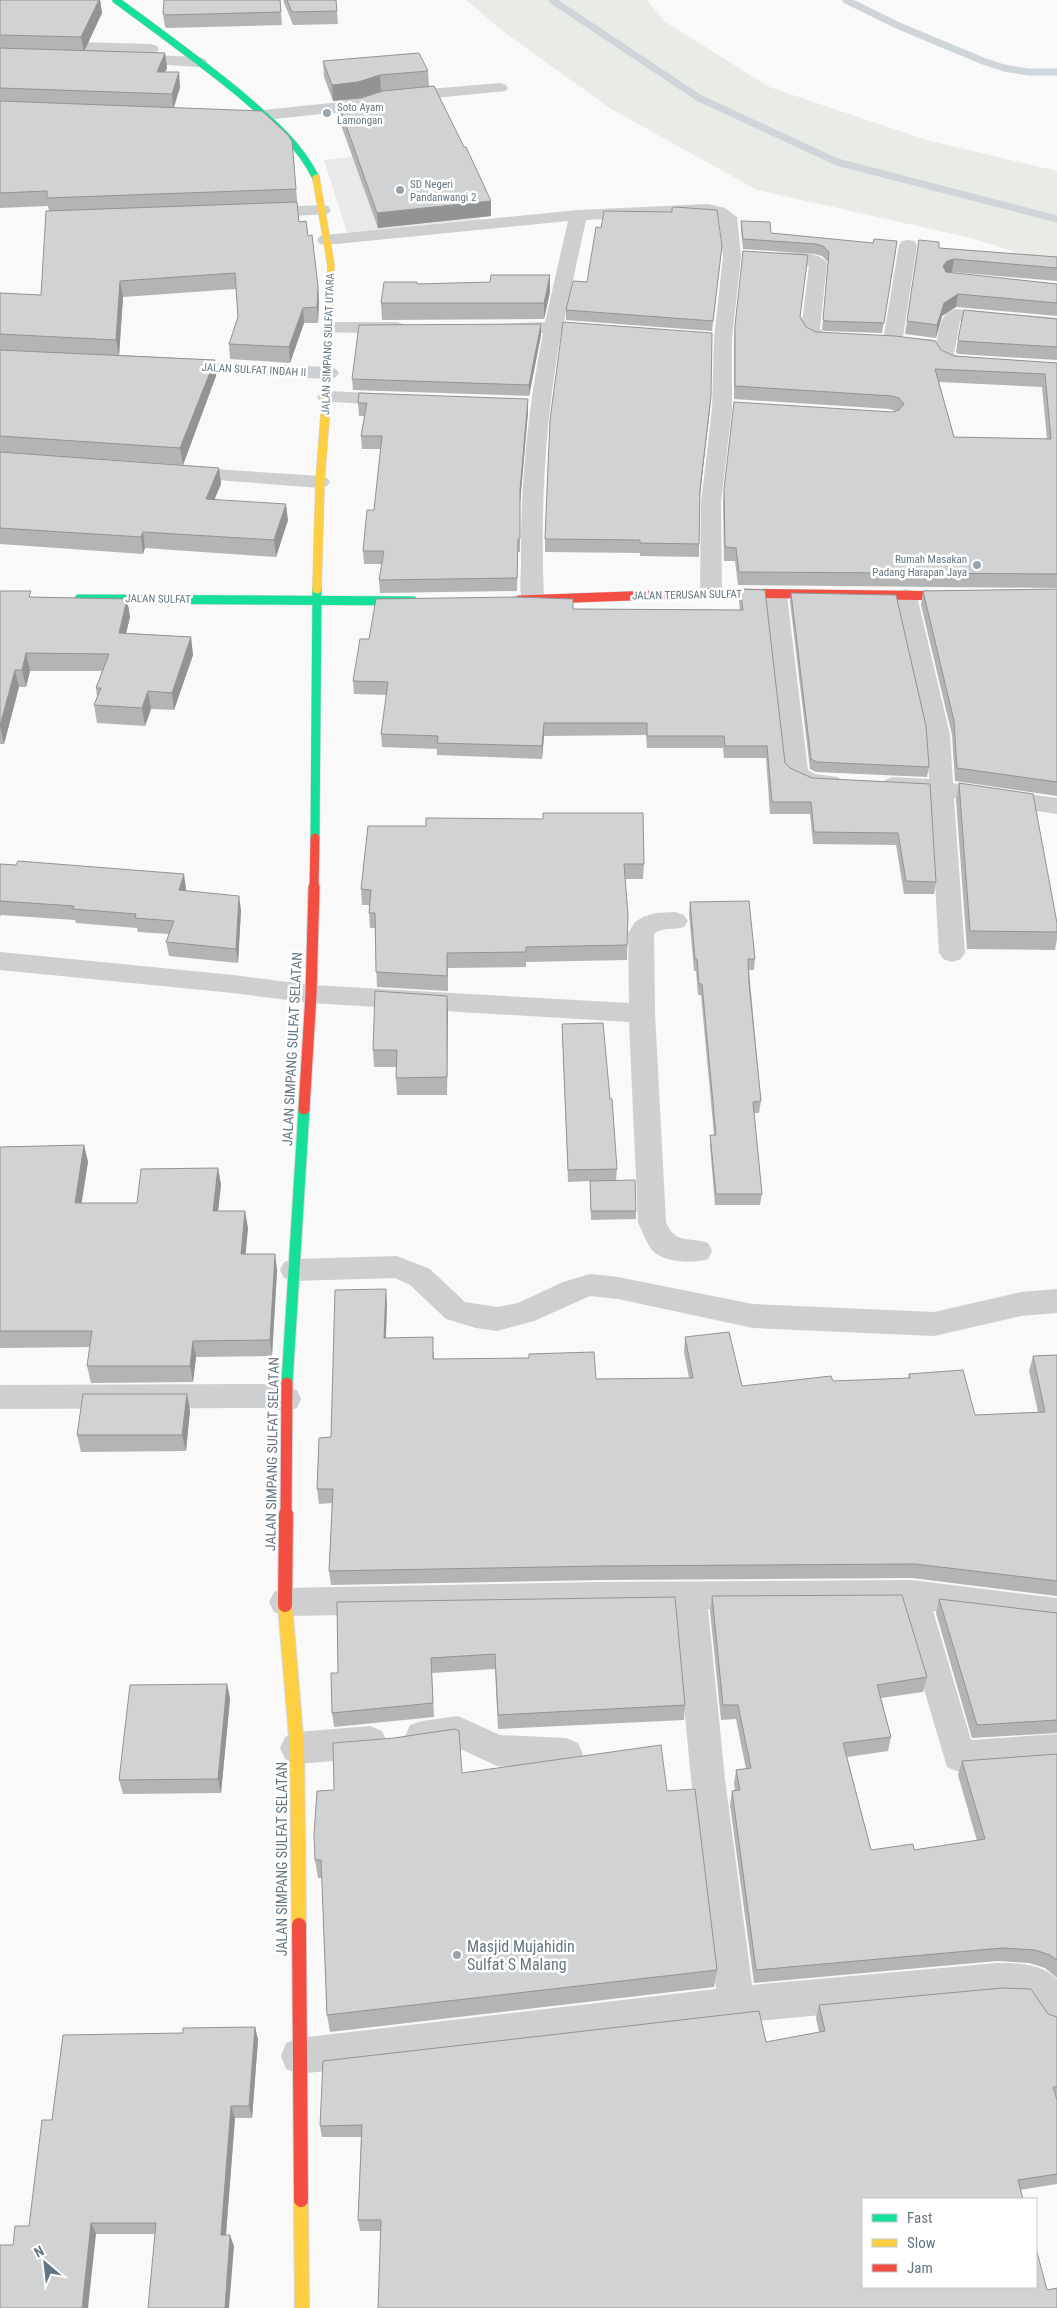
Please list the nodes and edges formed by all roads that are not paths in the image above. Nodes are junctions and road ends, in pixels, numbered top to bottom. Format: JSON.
{"nodes":[{"id":1,"x":116,"y":0,"type":"edge"},
{"id":2,"x":0,"y":45,"type":"edge"},
{"id":3,"x":183,"y":49,"type":"junction"},
{"id":4,"x":0,"y":56,"type":"edge"},
{"id":5,"x":200,"y":62,"type":"junction"},
{"id":6,"x":500,"y":88,"type":"dead end"},
{"id":7,"x":266,"y":117,"type":"junction"},
{"id":8,"x":240,"y":119,"type":"edge"},
{"id":9,"x":322,"y":210,"type":"junction"},
{"id":10,"x":240,"y":214,"type":"edge"},
{"id":11,"x":578,"y":215,"type":"junction"},
{"id":12,"x":326,"y":240,"type":"junction"},
{"id":13,"x":908,"y":245,"type":"dead end"},
{"id":14,"x":732,"y":256,"type":"junction"},
{"id":15,"x":1057,"y":324,"type":"edge"},
{"id":16,"x":554,"y":327,"type":"junction"},
{"id":17,"x":331,"y":328,"type":"junction"},
{"id":18,"x":416,"y":328,"type":"edge"},
{"id":19,"x":485,"y":328,"type":"edge"},
{"id":20,"x":619,"y":332,"type":"edge"},
{"id":21,"x":875,"y":341,"type":"junction"},
{"id":22,"x":945,"y":347,"type":"junction"},
{"id":23,"x":990,"y":364,"type":"edge"},
{"id":24,"x":155,"y":365,"type":"edge"},
{"id":25,"x":328,"y":373,"type":"junction"},
{"id":26,"x":327,"y":397,"type":"junction"},
{"id":27,"x":414,"y":400,"type":"edge"},
{"id":28,"x":722,"y":406,"type":"junction"},
{"id":29,"x":741,"y":408,"type":"edge"},
{"id":30,"x":169,"y":472,"type":"edge"},
{"id":31,"x":320,"y":482,"type":"junction"},
{"id":32,"x":711,"y":593,"type":"junction"},
{"id":33,"x":776,"y":595,"type":"junction"},
{"id":34,"x":906,"y":596,"type":"junction"},
{"id":35,"x":972,"y":596,"type":"edge"},
{"id":36,"x":69,"y":598,"type":"edge"},
{"id":37,"x":316,"y":600,"type":"junction"},
{"id":38,"x":503,"y":600,"type":"edge"},
{"id":39,"x":533,"y":600,"type":"junction"},
{"id":40,"x":423,"y":601,"type":"edge"},
{"id":41,"x":941,"y":789,"type":"junction"},
{"id":42,"x":1057,"y":806,"type":"edge"},
{"id":43,"x":676,"y":921,"type":"dead end"},
{"id":44,"x":952,"y":953,"type":"dead end"},
{"id":45,"x":0,"y":962,"type":"edge"},
{"id":46,"x":311,"y":994,"type":"junction"},
{"id":47,"x":642,"y":1012,"type":"junction"},
{"id":48,"x":698,"y":1251,"type":"dead end"},
{"id":49,"x":294,"y":1270,"type":"junction"},
{"id":50,"x":1057,"y":1301,"type":"edge"},
{"id":51,"x":0,"y":1397,"type":"edge"},
{"id":52,"x":286,"y":1399,"type":"junction"},
{"id":53,"x":912,"y":1594,"type":"junction"},
{"id":54,"x":690,"y":1595,"type":"junction"},
{"id":55,"x":285,"y":1602,"type":"junction"},
{"id":56,"x":1057,"y":1612,"type":"edge"},
{"id":57,"x":297,"y":1748,"type":"junction"},
{"id":58,"x":1057,"y":1750,"type":"edge"},
{"id":59,"x":566,"y":1754,"type":"dead end"},
{"id":60,"x":736,"y":2004,"type":"junction"},
{"id":61,"x":1057,"y":2012,"type":"edge"},
{"id":62,"x":299,"y":2056,"type":"junction"},
{"id":63,"x":302,"y":2308,"type":"edge"}],
"edges":[{"from":1,"to":3,"type":"street","name":"JALAN SIMPANG SULFAT UTARA"},
{"from":2,"to":3,"type":"street"},
{"from":3,"to":5,"type":"street","name":"JALAN SIMPANG SULFAT UTARA"},
{"from":4,"to":5,"type":"street"},
{"from":5,"to":7,"type":"street","name":"JALAN SIMPANG SULFAT UTARA"},
{"from":6,"to":7,"type":"street"},
{"from":7,"to":8,"type":"street"},
{"from":7,"to":9,"type":"street","name":"JALAN SIMPANG SULFAT UTARA"},
{"from":9,"to":10,"type":"street"},
{"from":9,"to":12,"type":"street","name":"JALAN SIMPANG SULFAT UTARA"},
{"from":11,"to":12,"type":"street"},
{"from":11,"to":14,"type":"street"},
{"from":11,"to":16,"type":"street"},
{"from":12,"to":17,"type":"street","name":"JALAN SIMPANG SULFAT UTARA"},
{"from":13,"to":21,"type":"street"},
{"from":14,"to":21,"type":"street"},
{"from":14,"to":28,"type":"street"},
{"from":15,"to":22,"type":"street"},
{"from":16,"to":19,"type":"street"},
{"from":16,"to":20,"type":"street"},
{"from":16,"to":39,"type":"street"},
{"from":17,"to":18,"type":"street"},
{"from":17,"to":25,"type":"street","name":"JALAN SIMPANG SULFAT UTARA"},
{"from":21,"to":22,"type":"street"},
{"from":22,"to":23,"type":"street"},
{"from":24,"to":25,"type":"street","name":"JALAN SULFAT INDAH II"},
{"from":25,"to":26,"type":"street","name":"JALAN SIMPANG SULFAT UTARA"},
{"from":26,"to":27,"type":"street"},
{"from":26,"to":31,"type":"street","name":"JALAN SIMPANG SULFAT UTARA"},
{"from":28,"to":29,"type":"street"},
{"from":28,"to":32,"type":"street"},
{"from":30,"to":31,"type":"street"},
{"from":31,"to":37,"type":"street","name":"JALAN SIMPANG SULFAT UTARA"},
{"from":32,"to":33,"type":"street","name":"JALAN TERUSAN SULFAT"},
{"from":32,"to":39,"type":"street","name":"JALAN TERUSAN SULFAT"},
{"from":33,"to":34,"type":"street","name":"JALAN TERUSAN SULFAT"},
{"from":33,"to":41,"type":"street"},
{"from":34,"to":35,"type":"street","name":"JALAN TERUSAN SULFAT"},
{"from":34,"to":41,"type":"street"},
{"from":36,"to":37,"type":"street","name":"JALAN SULFAT"},
{"from":37,"to":40,"type":"street"},
{"from":37,"to":46,"type":"street","name":"JALAN SIMPANG SULFAT SELATAN"},
{"from":38,"to":39,"type":"street","name":"JALAN TERUSAN SULFAT"},
{"from":41,"to":42,"type":"street"},
{"from":41,"to":44,"type":"street"},
{"from":43,"to":47,"type":"street"},
{"from":45,"to":46,"type":"street"},
{"from":46,"to":47,"type":"street"},
{"from":46,"to":49,"type":"street","name":"JALAN SIMPANG SULFAT SELATAN"},
{"from":47,"to":48,"type":"street"},
{"from":49,"to":50,"type":"street"},
{"from":49,"to":52,"type":"street","name":"JALAN SIMPANG SULFAT SELATAN"},
{"from":51,"to":52,"type":"street"},
{"from":52,"to":55,"type":"street","name":"JALAN SIMPANG SULFAT SELATAN"},
{"from":53,"to":54,"type":"street"},
{"from":53,"to":56,"type":"street"},
{"from":53,"to":58,"type":"street"},
{"from":54,"to":55,"type":"street"},
{"from":54,"to":60,"type":"street"},
{"from":55,"to":57,"type":"street","name":"JALAN SIMPANG SULFAT SELATAN"},
{"from":57,"to":59,"type":"street"},
{"from":57,"to":62,"type":"street","name":"JALAN SIMPANG SULFAT SELATAN"},
{"from":60,"to":61,"type":"street"},
{"from":60,"to":62,"type":"street"},
{"from":62,"to":63,"type":"street","name":"JALAN SIMPANG SULFAT SELATAN"}]}
